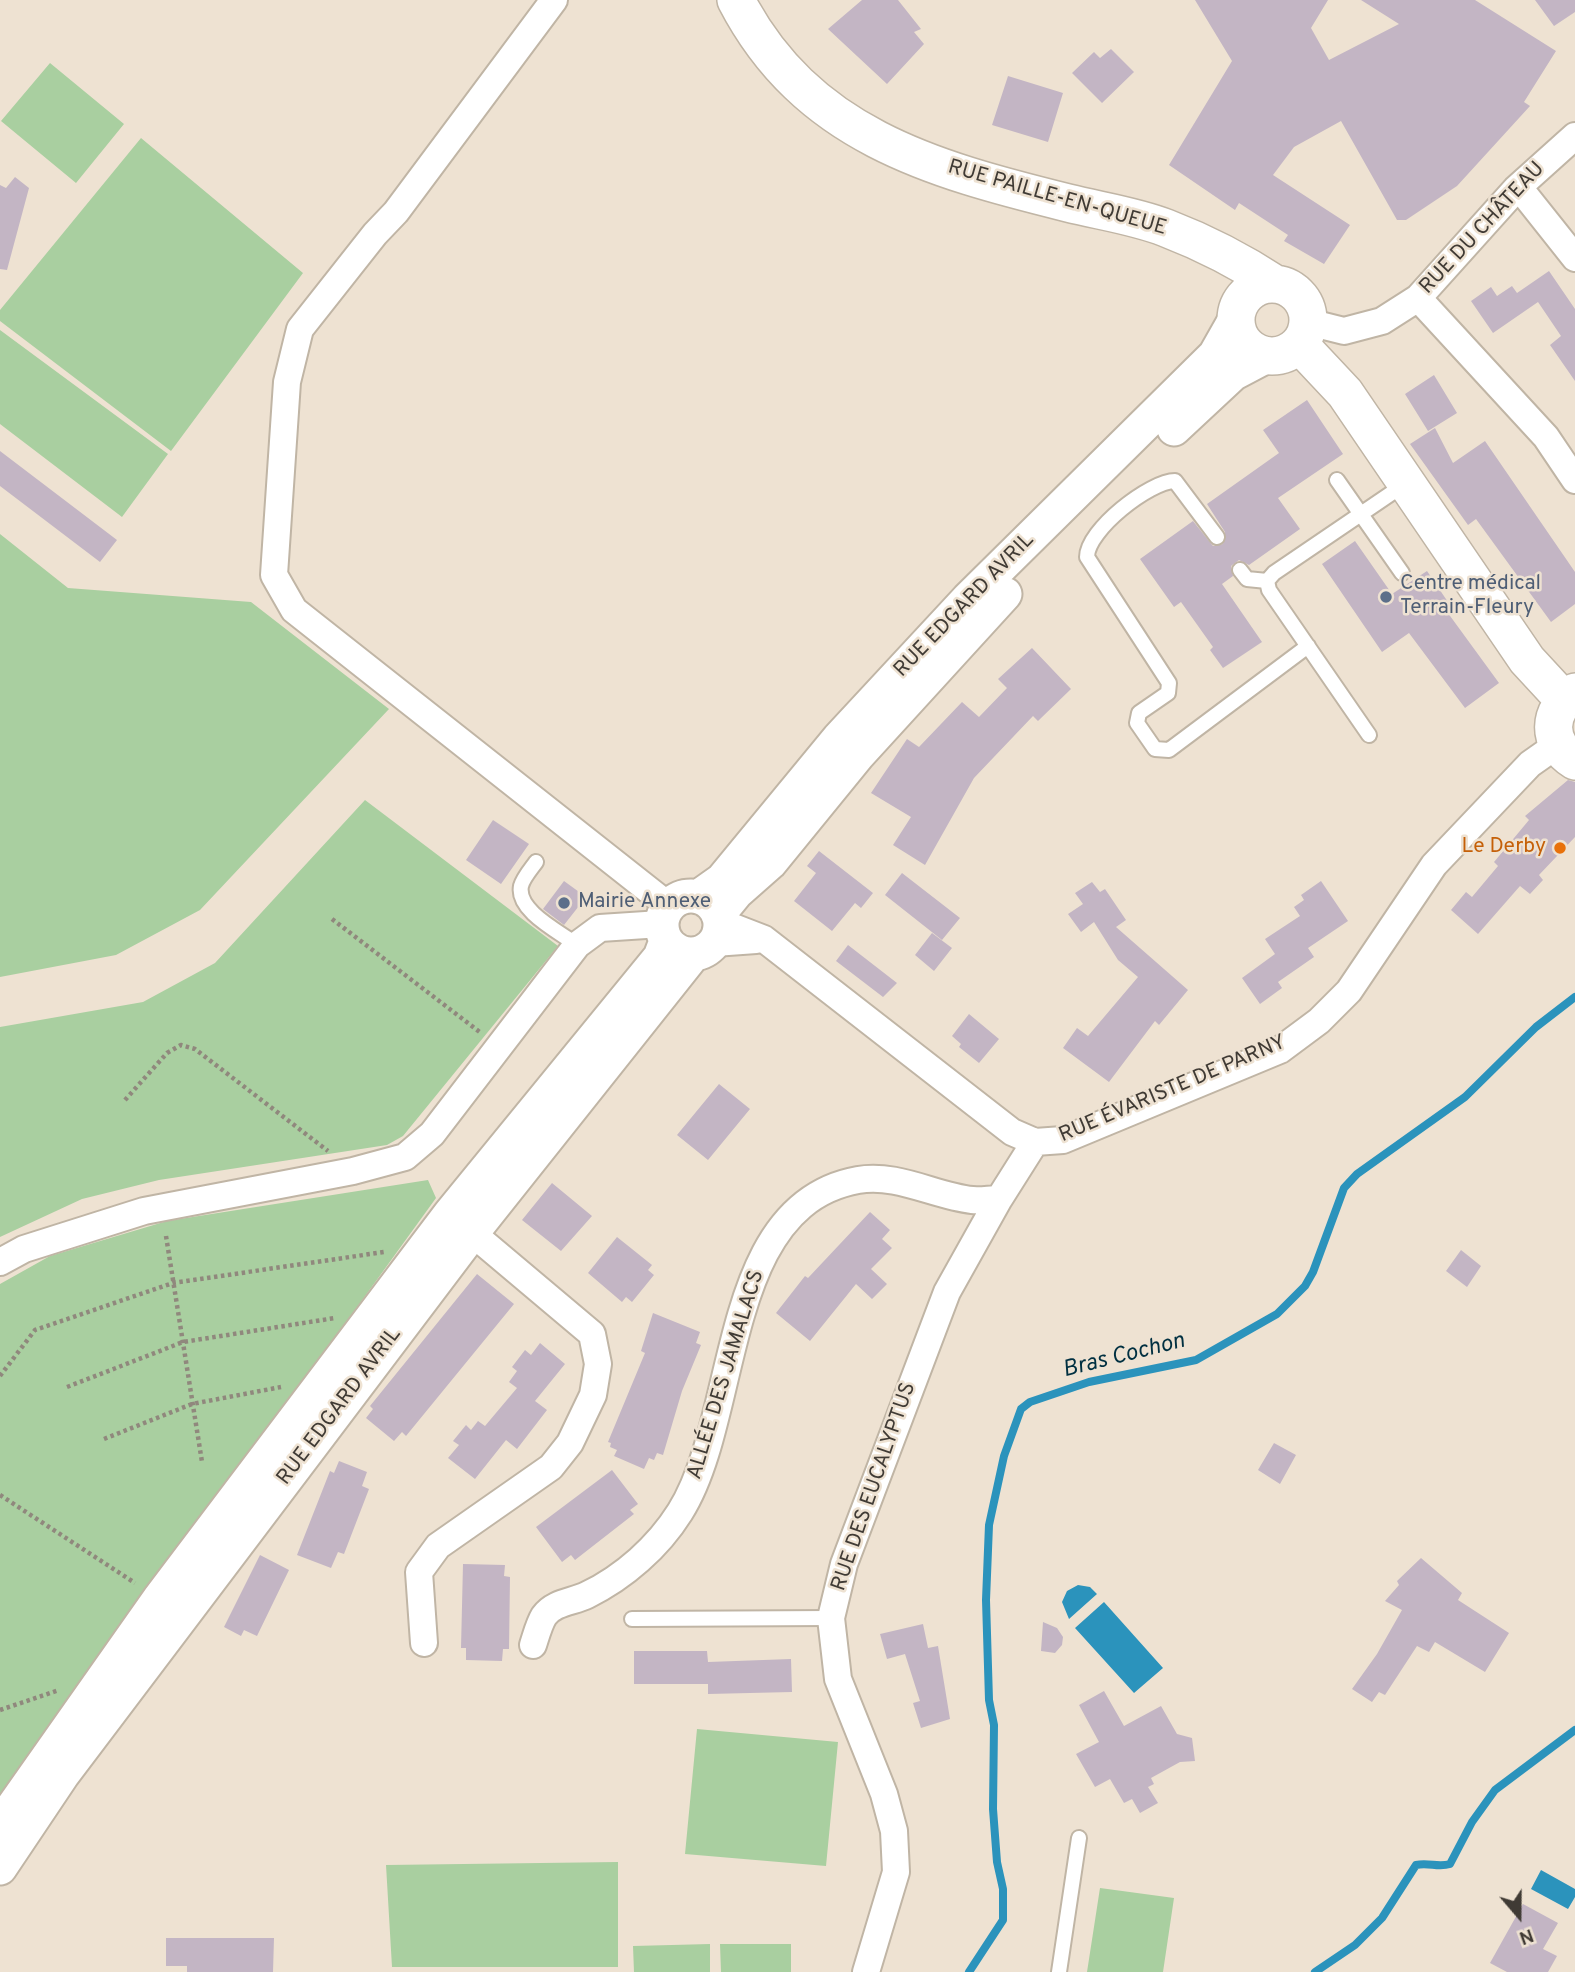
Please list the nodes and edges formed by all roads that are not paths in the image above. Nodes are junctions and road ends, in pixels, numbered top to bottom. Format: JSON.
{"nodes":[{"id":1,"x":554,"y":0,"type":"edge"},
{"id":2,"x":736,"y":0,"type":"edge"},
{"id":3,"x":1575,"y":136,"type":"edge"},
{"id":4,"x":1516,"y":189,"type":"junction"},
{"id":5,"x":1192,"y":240,"type":"junction"},
{"id":6,"x":1575,"y":258,"type":"edge"},
{"id":7,"x":1275,"y":284,"type":"junction"},
{"id":8,"x":1418,"y":298,"type":"junction"},
{"id":9,"x":1238,"y":312,"type":"junction"},
{"id":10,"x":1292,"y":340,"type":"junction"},
{"id":11,"x":1338,"y":480,"type":"dead end"},
{"id":12,"x":1575,"y":480,"type":"edge"},
{"id":13,"x":1406,"y":483,"type":"junction"},
{"id":14,"x":1361,"y":515,"type":"junction"},
{"id":15,"x":1217,"y":537,"type":"dead end"},
{"id":16,"x":1240,"y":570,"type":"dead end"},
{"id":17,"x":1402,"y":573,"type":"dead end"},
{"id":18,"x":1267,"y":581,"type":"junction"},
{"id":19,"x":1308,"y":646,"type":"junction"},
{"id":20,"x":1570,"y":696,"type":"edge"},
{"id":21,"x":1369,"y":735,"type":"dead end"},
{"id":22,"x":1566,"y":753,"type":"edge"},
{"id":23,"x":536,"y":862,"type":"dead end"},
{"id":24,"x":692,"y":925,"type":"junction"},
{"id":25,"x":577,"y":945,"type":"junction"},
{"id":26,"x":1035,"y":1142,"type":"junction"},
{"id":27,"x":999,"y":1199,"type":"junction"},
{"id":28,"x":461,"y":1224,"type":"junction"},
{"id":29,"x":0,"y":1262,"type":"edge"},
{"id":30,"x":831,"y":1618,"type":"junction"},
{"id":31,"x":632,"y":1619,"type":"dead end"},
{"id":32,"x":424,"y":1643,"type":"dead end"},
{"id":33,"x":533,"y":1645,"type":"dead end"},
{"id":34,"x":0,"y":1825,"type":"edge"},
{"id":35,"x":1079,"y":1838,"type":"dead end"},
{"id":36,"x":0,"y":1868,"type":"edge"},
{"id":37,"x":866,"y":1972,"type":"edge"},
{"id":38,"x":1059,"y":1972,"type":"edge"}],
"edges":[{"from":1,"to":24,"type":"street"},
{"from":2,"to":5,"type":"main road","name":"RUE PAILLE-EN-QUEUE"},
{"from":3,"to":4,"type":"street","name":"RUE DU CHÂTEAU"},
{"from":4,"to":6,"type":"street"},
{"from":4,"to":8,"type":"street","name":"RUE DU CHÂTEAU"},
{"from":5,"to":7,"type":"main road","name":"RUE PAILLE-EN-QUEUE"},
{"from":5,"to":9,"type":"main road","name":"RUE PAILLE-EN-QUEUE"},
{"from":7,"to":9,"type":"main road"},
{"from":7,"to":10,"type":"main road"},
{"from":8,"to":10,"type":"street","name":"RUE DU CHÂTEAU"},
{"from":8,"to":12,"type":"street"},
{"from":9,"to":10,"type":"main road"},
{"from":9,"to":24,"type":"street","name":"RUE EDGARD AVRIL"},
{"from":10,"to":13,"type":"main road"},
{"from":10,"to":24,"type":"street","name":"RUE EDGARD AVRIL"},
{"from":11,"to":14,"type":"lane"},
{"from":13,"to":14,"type":"lane"},
{"from":13,"to":20,"type":"main road"},
{"from":14,"to":17,"type":"lane"},
{"from":14,"to":18,"type":"lane"},
{"from":15,"to":19,"type":"lane"},
{"from":16,"to":18,"type":"lane"},
{"from":18,"to":19,"type":"lane"},
{"from":19,"to":21,"type":"lane"},
{"from":20,"to":22,"type":"main road"},
{"from":22,"to":26,"type":"street","name":"RUE ÉVARISTE DE PARNY"},
{"from":23,"to":25,"type":"lane"},
{"from":24,"to":25,"type":"street"},
{"from":24,"to":26,"type":"street","name":"RUE ÉVARISTE DE PARNY"},
{"from":24,"to":28,"type":"street","name":"RUE EDGARD AVRIL"},
{"from":25,"to":29,"type":"street"},
{"from":26,"to":27,"type":"street","name":"RUE DES EUCALYPTUS"},
{"from":27,"to":30,"type":"street","name":"RUE DES EUCALYPTUS"},
{"from":27,"to":33,"type":"street","name":"ALLÉE DES JAMALACS"},
{"from":28,"to":32,"type":"street"},
{"from":28,"to":34,"type":"street","name":"RUE EDGARD AVRIL"},
{"from":28,"to":36,"type":"street","name":"RUE EDGARD AVRIL"},
{"from":30,"to":31,"type":"lane"},
{"from":30,"to":37,"type":"street","name":"RUE DES EUCALYPTUS"},
{"from":35,"to":38,"type":"lane"}]}
